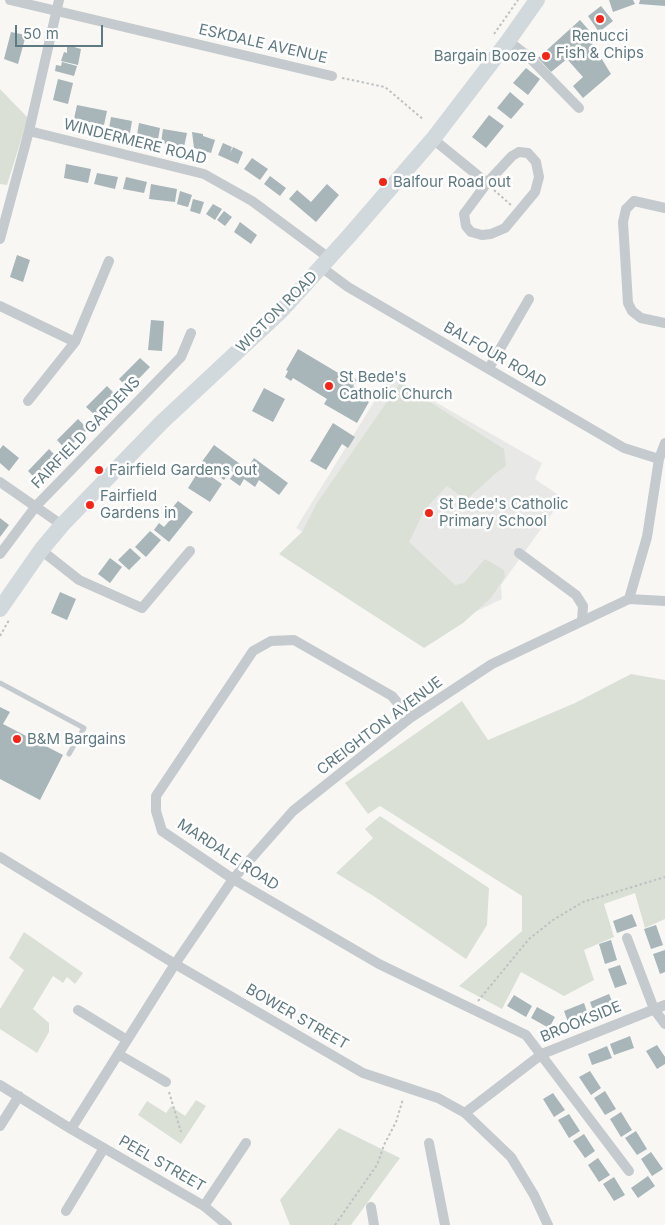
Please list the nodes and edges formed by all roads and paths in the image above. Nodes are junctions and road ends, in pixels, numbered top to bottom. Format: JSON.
{"nodes":[{"id":1,"x":10,"y":0,"type":"edge"},
{"id":2,"x":518,"y":0,"type":"edge"},
{"id":3,"x":536,"y":0,"type":"edge"},
{"id":4,"x":58,"y":5,"type":"edge"},
{"id":5,"x":501,"y":37,"type":"junction"},
{"id":6,"x":332,"y":76,"type":"joint"},
{"id":7,"x":579,"y":108,"type":"dead end"},
{"id":8,"x":424,"y":120,"type":"dead end"},
{"id":9,"x":29,"y":132,"type":"junction"},
{"id":10,"x":433,"y":139,"type":"junction"},
{"id":11,"x":487,"y":183,"type":"junction"},
{"id":12,"x":665,"y":208,"type":"edge"},
{"id":13,"x":519,"y":212,"type":"junction"},
{"id":14,"x":0,"y":239,"type":"edge"},
{"id":15,"x":110,"y":261,"type":"dead end"},
{"id":16,"x":325,"y":263,"type":"junction"},
{"id":17,"x":529,"y":299,"type":"dead end"},
{"id":18,"x":0,"y":306,"type":"edge"},
{"id":19,"x":665,"y":323,"type":"edge"},
{"id":20,"x":191,"y":333,"type":"dead end"},
{"id":21,"x":75,"y":342,"type":"junction"},
{"id":22,"x":489,"y":368,"type":"junction"},
{"id":23,"x":28,"y":401,"type":"dead end"},
{"id":24,"x":663,"y":452,"type":"edge"},
{"id":25,"x":0,"y":482,"type":"edge"},
{"id":26,"x":36,"y":506,"type":"junction"},
{"id":27,"x":62,"y":525,"type":"junction"},
{"id":28,"x":41,"y":550,"type":"junction"},
{"id":29,"x":190,"y":550,"type":"dead end"},
{"id":30,"x":519,"y":553,"type":"dead end"},
{"id":31,"x":0,"y":554,"type":"edge"},
{"id":32,"x":628,"y":598,"type":"junction"},
{"id":33,"x":665,"y":601,"type":"edge"},
{"id":34,"x":0,"y":609,"type":"edge"},
{"id":35,"x":582,"y":620,"type":"junction"},
{"id":36,"x":0,"y":683,"type":"edge"},
{"id":37,"x":410,"y":718,"type":"junction"},
{"id":38,"x":69,"y":754,"type":"dead end"},
{"id":39,"x":0,"y":857,"type":"edge"},
{"id":40,"x":665,"y":877,"type":"edge"},
{"id":41,"x":233,"y":879,"type":"junction"},
{"id":42,"x":627,"y":938,"type":"dead end"},
{"id":43,"x":176,"y":964,"type":"junction"},
{"id":44,"x":665,"y":1004,"type":"edge"},
{"id":45,"x":472,"y":1008,"type":"junction"},
{"id":46,"x":654,"y":1008,"type":"junction"},
{"id":47,"x":78,"y":1010,"type":"dead end"},
{"id":48,"x":665,"y":1024,"type":"edge"},
{"id":49,"x":127,"y":1040,"type":"junction"},
{"id":50,"x":118,"y":1054,"type":"junction"},
{"id":51,"x":542,"y":1054,"type":"junction"},
{"id":52,"x":166,"y":1082,"type":"joint"},
{"id":53,"x":0,"y":1085,"type":"edge"},
{"id":54,"x":407,"y":1087,"type":"junction"},
{"id":55,"x":19,"y":1096,"type":"junction"},
{"id":56,"x":465,"y":1113,"type":"junction"},
{"id":57,"x":0,"y":1126,"type":"edge"},
{"id":58,"x":71,"y":1129,"type":"junction"},
{"id":59,"x":181,"y":1132,"type":"dead end"},
{"id":60,"x":246,"y":1143,"type":"dead end"},
{"id":61,"x":429,"y":1143,"type":"dead end"},
{"id":62,"x":104,"y":1148,"type":"junction"},
{"id":63,"x":629,"y":1170,"type":"dead end"},
{"id":64,"x":204,"y":1206,"type":"junction"},
{"id":65,"x":371,"y":1207,"type":"dead end"},
{"id":66,"x":66,"y":1212,"type":"dead end"},
{"id":67,"x":227,"y":1225,"type":"edge"},
{"id":68,"x":335,"y":1225,"type":"edge"},
{"id":69,"x":374,"y":1225,"type":"edge"},
{"id":70,"x":445,"y":1225,"type":"edge"},
{"id":71,"x":548,"y":1225,"type":"edge"}],
"edges":[{"from":1,"to":4,"type":"street","name":"ESKDALE AVENUE"},
{"from":2,"to":5,"type":"path"},
{"from":3,"to":5,"type":"main road","name":"WIGTON ROAD"},
{"from":4,"to":6,"type":"street","name":"ESKDALE AVENUE"},
{"from":4,"to":9,"type":"street"},
{"from":5,"to":7,"type":"street"},
{"from":5,"to":10,"type":"main road","name":"WIGTON ROAD"},
{"from":6,"to":8,"type":"path"},
{"from":9,"to":14,"type":"street"},
{"from":9,"to":16,"type":"street","name":"WINDERMERE ROAD"},
{"from":10,"to":11,"type":"street"},
{"from":10,"to":16,"type":"main road","name":"WIGTON ROAD"},
{"from":11,"to":13,"type":"path"},
{"from":11,"to":13,"type":"street"},
{"from":11,"to":13,"type":"street"},
{"from":12,"to":19,"type":"street"},
{"from":15,"to":21,"type":"street"},
{"from":16,"to":22,"type":"street","name":"BALFOUR ROAD"},
{"from":16,"to":27,"type":"main road","name":"WIGTON ROAD"},
{"from":17,"to":22,"type":"street"},
{"from":18,"to":21,"type":"street"},
{"from":20,"to":26,"type":"street","name":"FAIRFIELD GARDENS"},
{"from":21,"to":23,"type":"street"},
{"from":22,"to":24,"type":"street","name":"BALFOUR ROAD"},
{"from":24,"to":32,"type":"street"},
{"from":25,"to":26,"type":"street"},
{"from":26,"to":27,"type":"street"},
{"from":26,"to":31,"type":"street","name":"FAIRFIELD GARDENS"},
{"from":27,"to":28,"type":"main road","name":"WIGTON ROAD"},
{"from":28,"to":29,"type":"street"},
{"from":28,"to":34,"type":"main road","name":"WIGTON ROAD"},
{"from":30,"to":35,"type":"street"},
{"from":32,"to":33,"type":"street"},
{"from":32,"to":35,"type":"street","name":"CREIGHTON AVENUE"},
{"from":35,"to":37,"type":"street","name":"CREIGHTON AVENUE"},
{"from":36,"to":38,"type":"lane"},
{"from":37,"to":41,"type":"street","name":"CREIGHTON AVENUE"},
{"from":37,"to":41,"type":"street","name":"MARDALE ROAD"},
{"from":39,"to":43,"type":"street","name":"BOWER STREET"},
{"from":40,"to":45,"type":"path"},
{"from":41,"to":43,"type":"street","name":"CREIGHTON AVENUE"},
{"from":41,"to":45,"type":"street","name":"MARDALE ROAD"},
{"from":42,"to":46,"type":"street"},
{"from":43,"to":49,"type":"street","name":"CREIGHTON AVENUE"},
{"from":43,"to":54,"type":"street","name":"BOWER STREET"},
{"from":44,"to":46,"type":"street","name":"BROOKSIDE"},
{"from":45,"to":51,"type":"street","name":"MARDALE ROAD"},
{"from":46,"to":48,"type":"street"},
{"from":46,"to":51,"type":"street","name":"BROOKSIDE"},
{"from":47,"to":49,"type":"street"},
{"from":49,"to":50,"type":"street","name":"CREIGHTON AVENUE"},
{"from":50,"to":52,"type":"street"},
{"from":50,"to":58,"type":"street","name":"CREIGHTON AVENUE"},
{"from":51,"to":56,"type":"street","name":"BROOKSIDE"},
{"from":51,"to":63,"type":"street","name":"MARDALE ROAD"},
{"from":52,"to":59,"type":"path"},
{"from":53,"to":55,"type":"street","name":"PEEL STREET"},
{"from":54,"to":56,"type":"street","name":"BOWER STREET"},
{"from":54,"to":68,"type":"path"},
{"from":55,"to":57,"type":"street"},
{"from":55,"to":58,"type":"street","name":"PEEL STREET"},
{"from":56,"to":71,"type":"street","name":"BOWER STREET"},
{"from":58,"to":62,"type":"street","name":"PEEL STREET"},
{"from":60,"to":64,"type":"street","name":"PEEL STREET"},
{"from":61,"to":70,"type":"street"},
{"from":62,"to":64,"type":"street","name":"PEEL STREET"},
{"from":62,"to":66,"type":"street","name":"PEEL STREET"},
{"from":64,"to":67,"type":"street","name":"PEEL STREET"},
{"from":65,"to":69,"type":"street"}]}
